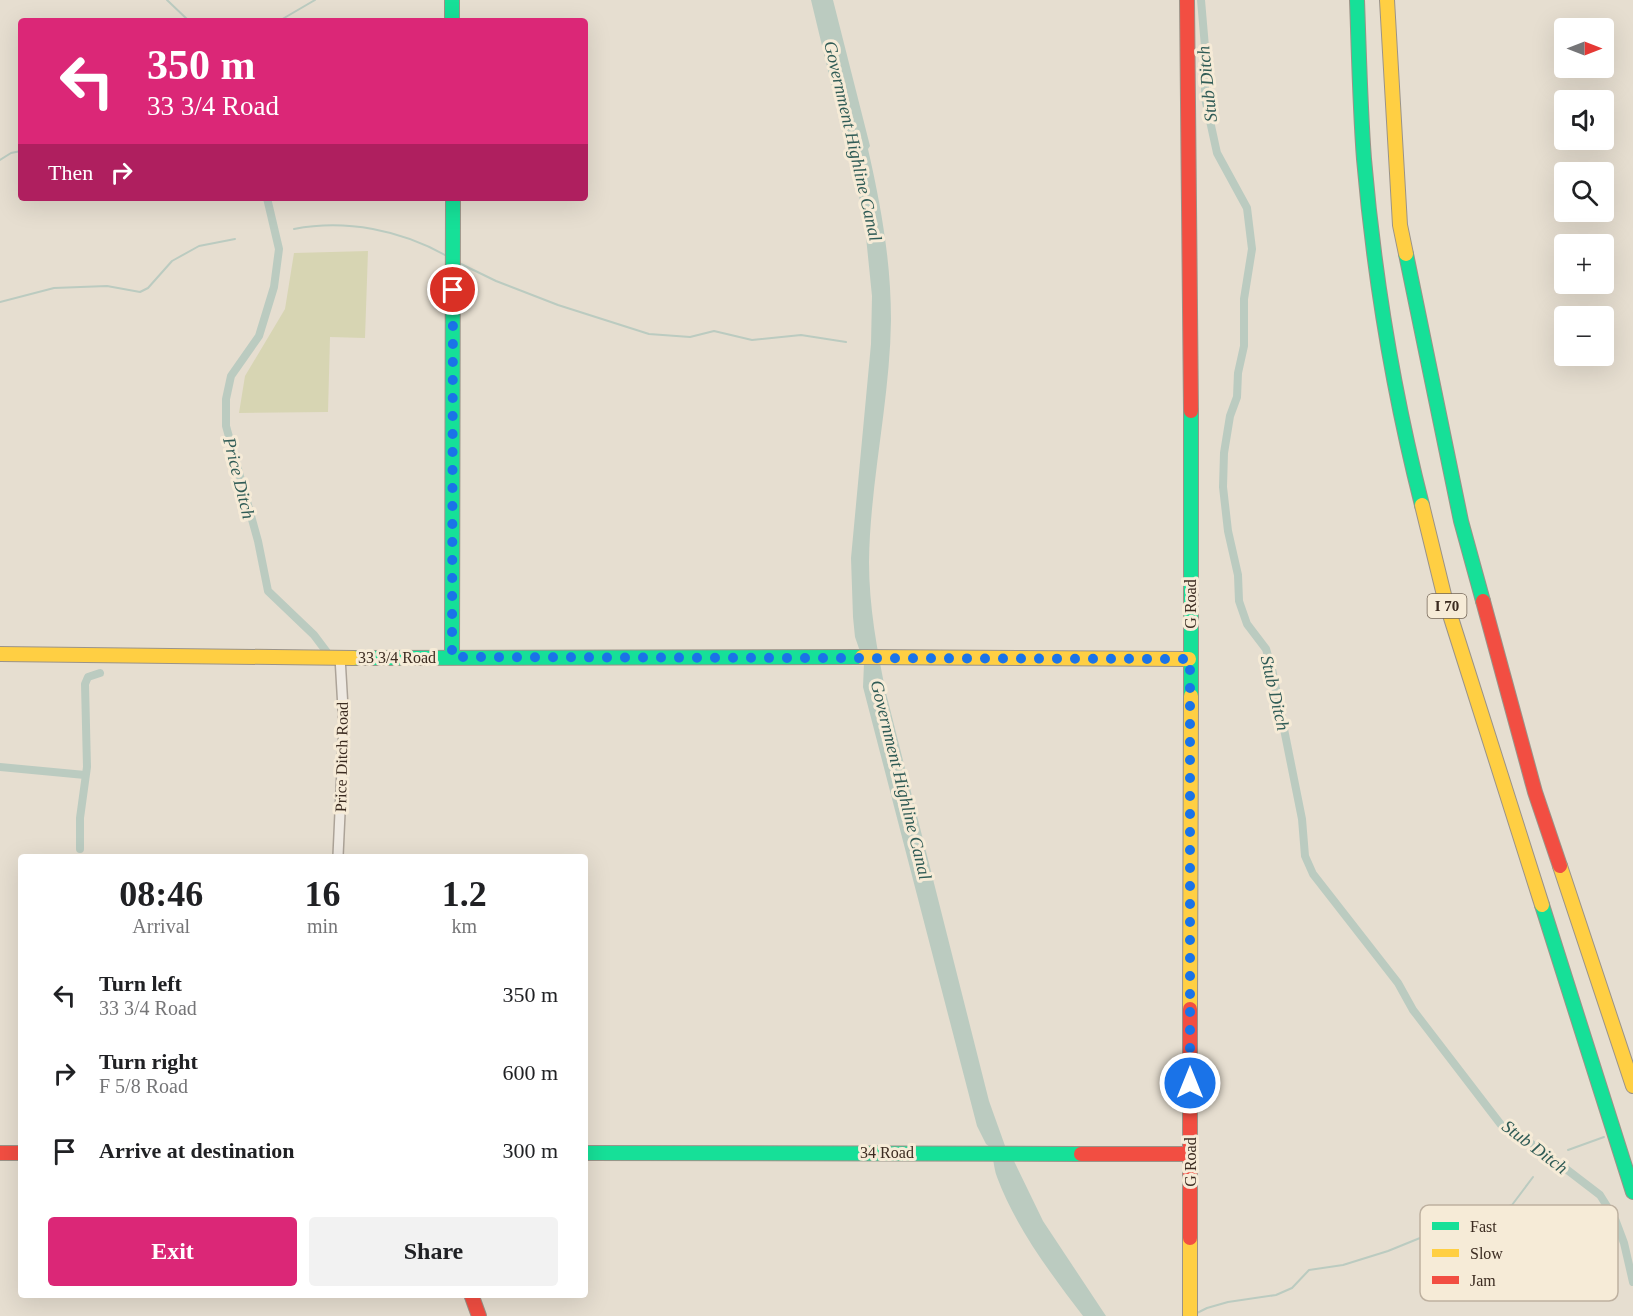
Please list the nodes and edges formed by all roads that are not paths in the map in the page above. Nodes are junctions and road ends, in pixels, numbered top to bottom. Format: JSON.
{"nodes":[{"id":1,"x":452,"y":0,"type":"edge"},
{"id":2,"x":1187,"y":0,"type":"edge"},
{"id":3,"x":1356,"y":0,"type":"edge"},
{"id":4,"x":1387,"y":0,"type":"edge"},
{"id":5,"x":452,"y":18,"type":"edge"},
{"id":6,"x":453,"y":201,"type":"edge"},
{"id":7,"x":0,"y":654,"type":"edge"},
{"id":8,"x":340,"y":657,"type":"junction"},
{"id":9,"x":452,"y":657,"type":"junction"},
{"id":10,"x":1190,"y":659,"type":"junction"},
{"id":11,"x":338,"y":854,"type":"edge"},
{"id":12,"x":1633,"y":1086,"type":"edge"},
{"id":13,"x":0,"y":1153,"type":"edge"},
{"id":14,"x":18,"y":1153,"type":"edge"},
{"id":15,"x":588,"y":1153,"type":"edge"},
{"id":16,"x":1190,"y":1154,"type":"junction"},
{"id":17,"x":1633,"y":1192,"type":"edge"},
{"id":18,"x":472,"y":1298,"type":"edge"},
{"id":19,"x":478,"y":1316,"type":"edge"},
{"id":20,"x":1190,"y":1316,"type":"edge"}],
"edges":[{"from":1,"to":5,"type":"main road"},
{"from":2,"to":10,"type":"main road","name":"G Road"},
{"from":3,"to":17,"type":"main road","number":"I 70"},
{"from":4,"to":12,"type":"main road","number":"I 70"},
{"from":6,"to":9,"type":"main road"},
{"from":7,"to":8,"type":"main road","name":"33 3/4 Road"},
{"from":8,"to":9,"type":"main road","name":"33 3/4 Road"},
{"from":8,"to":11,"type":"street","name":"Price Ditch Road"},
{"from":9,"to":10,"type":"main road","name":"33 3/4 Road"},
{"from":10,"to":16,"type":"main road","name":"G Road"},
{"from":13,"to":14,"type":"main road"},
{"from":15,"to":16,"type":"main road","name":"34 Road"},
{"from":16,"to":20,"type":"main road","name":"G Road"},
{"from":18,"to":19,"type":"main road"}]}
